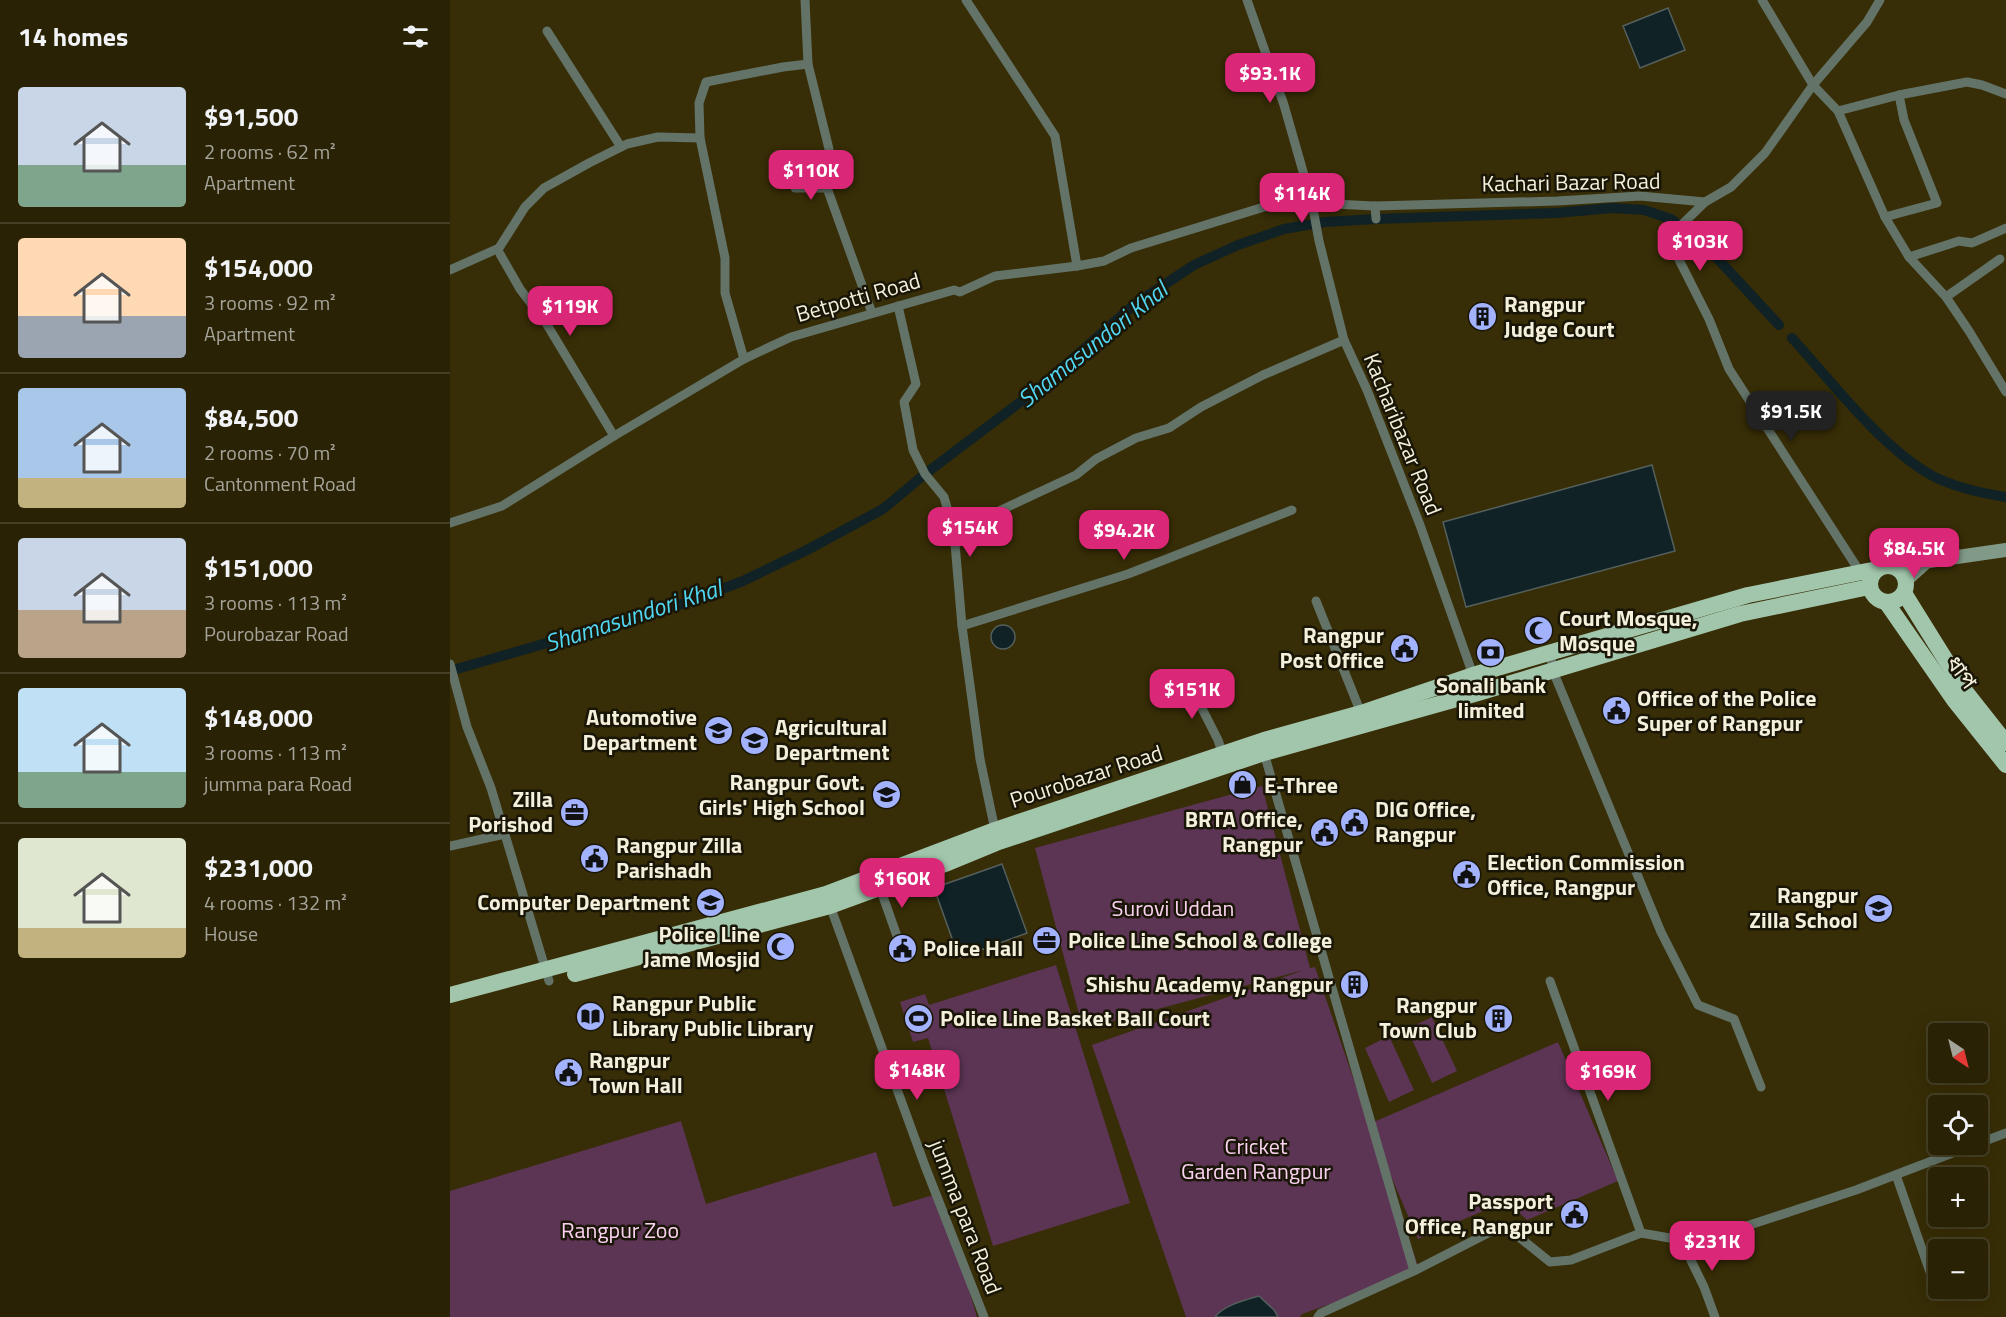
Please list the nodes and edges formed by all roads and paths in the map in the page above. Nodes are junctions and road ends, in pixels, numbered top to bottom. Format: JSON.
{"nodes":[{"id":1,"x":805,"y":0,"type":"edge"},
{"id":2,"x":966,"y":0,"type":"edge"},
{"id":3,"x":1247,"y":0,"type":"edge"},
{"id":4,"x":1762,"y":0,"type":"edge"},
{"id":5,"x":1880,"y":0,"type":"edge"},
{"id":6,"x":547,"y":31,"type":"dead end"},
{"id":7,"x":808,"y":64,"type":"junction"},
{"id":8,"x":1816,"y":81,"type":"junction"},
{"id":9,"x":2006,"y":94,"type":"edge"},
{"id":10,"x":1899,"y":95,"type":"junction"},
{"id":11,"x":1838,"y":111,"type":"junction"},
{"id":12,"x":700,"y":138,"type":"junction"},
{"id":13,"x":621,"y":147,"type":"junction"},
{"id":14,"x":795,"y":188,"type":"dead end"},
{"id":15,"x":827,"y":188,"type":"junction"},
{"id":16,"x":1311,"y":198,"type":"junction"},
{"id":17,"x":1557,"y":201,"type":"junction"},
{"id":18,"x":1705,"y":202,"type":"junction"},
{"id":19,"x":1454,"y":205,"type":"junction"},
{"id":20,"x":1376,"y":206,"type":"junction"},
{"id":21,"x":1556,"y":213,"type":"dead end"},
{"id":22,"x":1453,"y":216,"type":"dead end"},
{"id":23,"x":1885,"y":217,"type":"junction"},
{"id":24,"x":1376,"y":219,"type":"dead end"},
{"id":25,"x":2006,"y":228,"type":"edge"},
{"id":26,"x":500,"y":254,"type":"dead end"},
{"id":27,"x":1909,"y":257,"type":"junction"},
{"id":28,"x":2001,"y":259,"type":"dead end"},
{"id":29,"x":1077,"y":266,"type":"junction"},
{"id":30,"x":450,"y":270,"type":"edge"},
{"id":31,"x":1946,"y":297,"type":"junction"},
{"id":32,"x":898,"y":306,"type":"junction"},
{"id":33,"x":872,"y":313,"type":"junction"},
{"id":34,"x":1344,"y":340,"type":"junction"},
{"id":35,"x":744,"y":359,"type":"junction"},
{"id":36,"x":2003,"y":382,"type":"edge"},
{"id":37,"x":2006,"y":392,"type":"edge"},
{"id":38,"x":614,"y":436,"type":"junction"},
{"id":39,"x":1292,"y":510,"type":"dead end"},
{"id":40,"x":450,"y":523,"type":"edge"},
{"id":41,"x":954,"y":532,"type":"junction"},
{"id":42,"x":2006,"y":550,"type":"edge"},
{"id":43,"x":1928,"y":560,"type":"junction"},
{"id":44,"x":1895,"y":566,"type":"junction"},
{"id":45,"x":1868,"y":570,"type":"junction"},
{"id":46,"x":1869,"y":587,"type":"junction"},
{"id":47,"x":1905,"y":587,"type":"junction"},
{"id":48,"x":1316,"y":601,"type":"dead end"},
{"id":49,"x":1886,"y":602,"type":"junction"},
{"id":50,"x":962,"y":626,"type":"junction"},
{"id":51,"x":1550,"y":652,"type":"junction"},
{"id":52,"x":450,"y":664,"type":"edge"},
{"id":53,"x":1553,"y":671,"type":"junction"},
{"id":54,"x":1185,"y":675,"type":"dead end"},
{"id":55,"x":1473,"y":675,"type":"junction"},
{"id":56,"x":1361,"y":713,"type":"junction"},
{"id":57,"x":2006,"y":742,"type":"edge"},
{"id":58,"x":1264,"y":753,"type":"junction"},
{"id":59,"x":1223,"y":754,"type":"junction"},
{"id":60,"x":2006,"y":765,"type":"edge"},
{"id":61,"x":995,"y":830,"type":"junction"},
{"id":62,"x":506,"y":834,"type":"junction"},
{"id":63,"x":450,"y":846,"type":"edge"},
{"id":64,"x":880,"y":888,"type":"junction"},
{"id":65,"x":828,"y":900,"type":"junction"},
{"id":66,"x":898,"y":939,"type":"dead end"},
{"id":67,"x":547,"y":976,"type":"junction"},
{"id":68,"x":1550,"y":981,"type":"dead end"},
{"id":69,"x":450,"y":995,"type":"edge"},
{"id":70,"x":450,"y":1006,"type":"edge"},
{"id":71,"x":1761,"y":1087,"type":"dead end"},
{"id":72,"x":2006,"y":1133,"type":"edge"},
{"id":73,"x":1988,"y":1140,"type":"edge"},
{"id":74,"x":1947,"y":1155,"type":"edge"},
{"id":75,"x":1896,"y":1174,"type":"junction"},
{"id":76,"x":1641,"y":1233,"type":"junction"},
{"id":77,"x":1681,"y":1240,"type":"junction"},
{"id":78,"x":1928,"y":1266,"type":"edge"},
{"id":79,"x":1414,"y":1271,"type":"junction"},
{"id":80,"x":984,"y":1317,"type":"edge"},
{"id":81,"x":1318,"y":1317,"type":"edge"},
{"id":82,"x":1715,"y":1317,"type":"edge"}],
"edges":[{"from":1,"to":7,"type":"street"},
{"from":2,"to":29,"type":"street"},
{"from":3,"to":16,"type":"street","name":"Kacharibazar Road"},
{"from":4,"to":8,"type":"street"},
{"from":5,"to":8,"type":"street"},
{"from":6,"to":13,"type":"street"},
{"from":7,"to":12,"type":"street"},
{"from":7,"to":15,"type":"street"},
{"from":8,"to":11,"type":"street"},
{"from":8,"to":18,"type":"street"},
{"from":9,"to":10,"type":"street"},
{"from":10,"to":11,"type":"street"},
{"from":10,"to":23,"type":"street"},
{"from":11,"to":23,"type":"street"},
{"from":12,"to":13,"type":"street"},
{"from":12,"to":35,"type":"street"},
{"from":13,"to":30,"type":"street"},
{"from":14,"to":15,"type":"street"},
{"from":15,"to":33,"type":"street"},
{"from":16,"to":20,"type":"street","name":"Kachari Bazar Road"},
{"from":16,"to":29,"type":"street","name":"Betpotti Road"},
{"from":16,"to":34,"type":"street","name":"Kacharibazar Road"},
{"from":17,"to":18,"type":"street","name":"Kachari Bazar Road"},
{"from":17,"to":19,"type":"street","name":"Kachari Bazar Road"},
{"from":17,"to":21,"type":"street"},
{"from":18,"to":45,"type":"street"},
{"from":19,"to":20,"type":"street","name":"Kachari Bazar Road"},
{"from":19,"to":22,"type":"street"},
{"from":20,"to":24,"type":"street"},
{"from":23,"to":27,"type":"street"},
{"from":25,"to":27,"type":"street"},
{"from":26,"to":38,"type":"street"},
{"from":27,"to":31,"type":"street"},
{"from":28,"to":31,"type":"street"},
{"from":29,"to":32,"type":"street","name":"Betpotti Road"},
{"from":31,"to":36,"type":"street"},
{"from":32,"to":33,"type":"street","name":"Betpotti Road"},
{"from":32,"to":41,"type":"street"},
{"from":33,"to":35,"type":"street","name":"Betpotti Road"},
{"from":34,"to":41,"type":"street"},
{"from":34,"to":55,"type":"street","name":"Kacharibazar Road"},
{"from":35,"to":38,"type":"street","name":"Betpotti Road"},
{"from":36,"to":37,"type":"street"},
{"from":38,"to":40,"type":"street","name":"Betpotti Road"},
{"from":39,"to":50,"type":"street"},
{"from":41,"to":50,"type":"street"},
{"from":42,"to":43,"type":"main road"},
{"from":43,"to":44,"type":"main road"},
{"from":43,"to":47,"type":"main road"},
{"from":44,"to":45,"type":"highway"},
{"from":44,"to":47,"type":"highway","name":"ধাপ"},
{"from":45,"to":46,"type":"highway"},
{"from":45,"to":51,"type":"highway","name":"Pourobazar Road"},
{"from":46,"to":49,"type":"highway","name":"ধাপ"},
{"from":46,"to":53,"type":"highway","name":"Pourobazar Road"},
{"from":47,"to":49,"type":"highway"},
{"from":47,"to":57,"type":"highway","name":"ধাপ"},
{"from":48,"to":56,"type":"street"},
{"from":49,"to":60,"type":"highway","name":"ধাপ"},
{"from":50,"to":61,"type":"street"},
{"from":51,"to":53,"type":"street"},
{"from":51,"to":55,"type":"highway","name":"Pourobazar Road"},
{"from":52,"to":62,"type":"street"},
{"from":53,"to":58,"type":"highway","name":"Pourobazar Road"},
{"from":53,"to":71,"type":"street"},
{"from":54,"to":59,"type":"street"},
{"from":55,"to":56,"type":"highway","name":"Pourobazar Road"},
{"from":56,"to":59,"type":"highway","name":"Pourobazar Road"},
{"from":58,"to":64,"type":"highway","name":"Pourobazar Road"},
{"from":58,"to":79,"type":"street"},
{"from":59,"to":61,"type":"highway","name":"Pourobazar Road"},
{"from":61,"to":65,"type":"highway","name":"Pourobazar Road"},
{"from":62,"to":63,"type":"street"},
{"from":62,"to":67,"type":"street"},
{"from":64,"to":65,"type":"highway","name":"Pourobazar Road"},
{"from":64,"to":66,"type":"street"},
{"from":65,"to":67,"type":"highway","name":"Pourobazar Road"},
{"from":65,"to":80,"type":"street","name":"jumma para Road"},
{"from":67,"to":69,"type":"highway","name":"Pourobazar Road"},
{"from":67,"to":70,"type":"highway","name":"Pourobazar Road"},
{"from":68,"to":76,"type":"street"},
{"from":72,"to":73,"type":"street"},
{"from":74,"to":75,"type":"street"},
{"from":75,"to":77,"type":"street"},
{"from":75,"to":78,"type":"street"},
{"from":76,"to":77,"type":"street"},
{"from":76,"to":79,"type":"street"},
{"from":77,"to":82,"type":"street"},
{"from":79,"to":81,"type":"street"}]}
